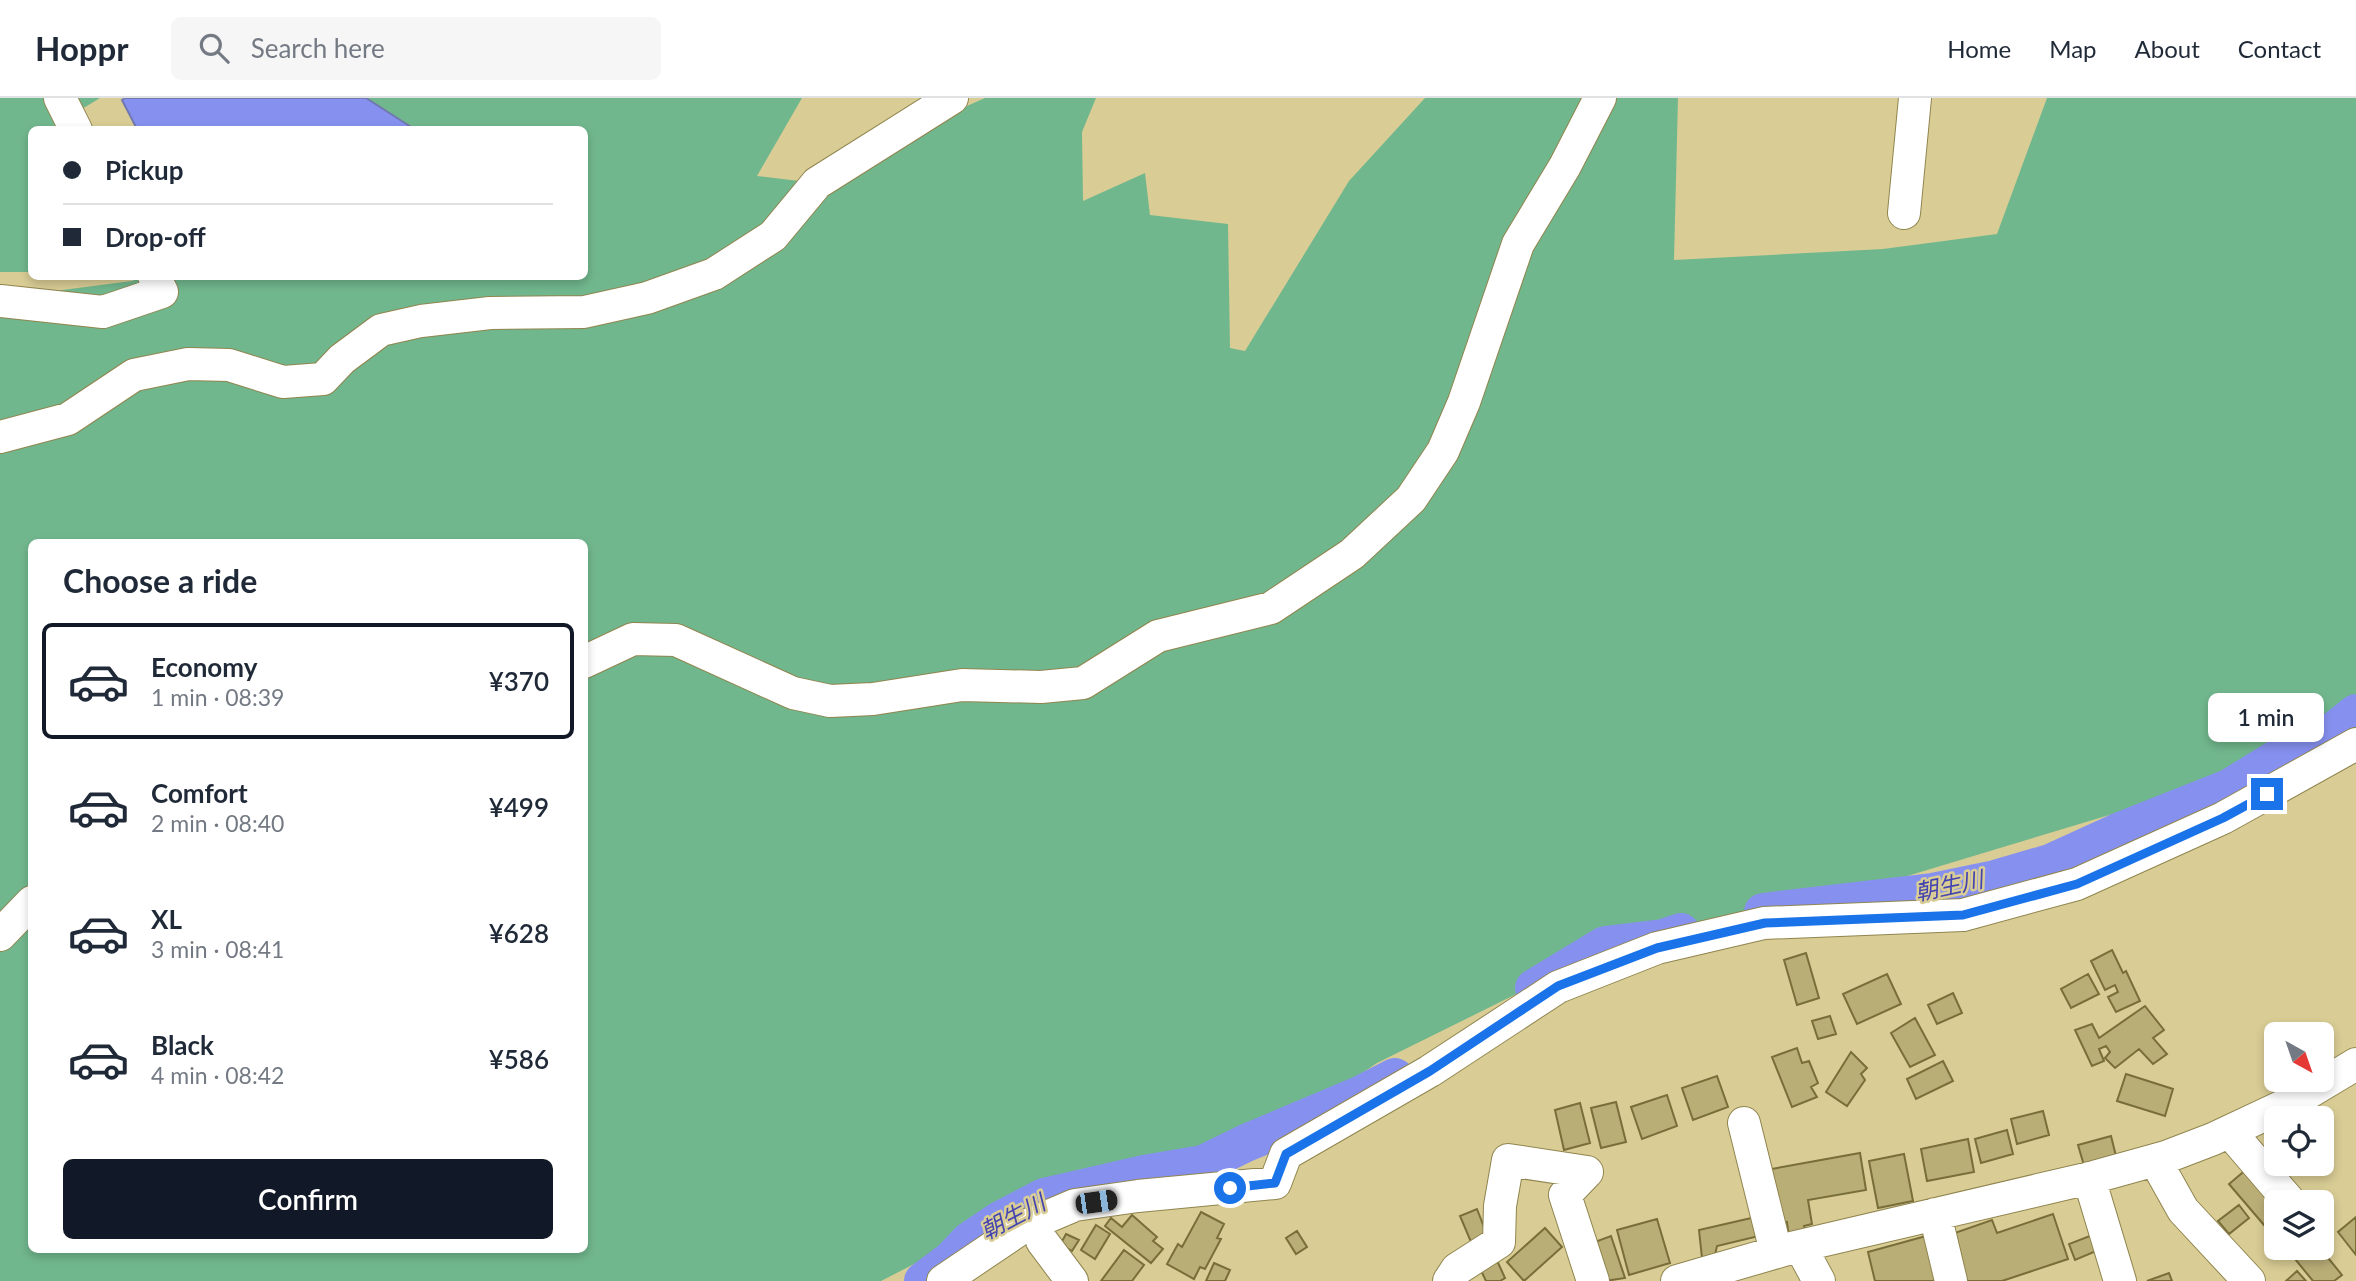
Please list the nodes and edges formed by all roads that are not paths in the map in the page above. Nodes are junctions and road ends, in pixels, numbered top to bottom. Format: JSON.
{"nodes":[{"id":1,"x":60,"y":98,"type":"edge"},
{"id":2,"x":952,"y":98,"type":"edge"},
{"id":3,"x":1600,"y":98,"type":"edge"},
{"id":4,"x":1915,"y":98,"type":"edge"},
{"id":5,"x":74,"y":126,"type":"edge"},
{"id":6,"x":1904,"y":213,"type":"dead end"},
{"id":7,"x":156,"y":280,"type":"edge"},
{"id":8,"x":0,"y":301,"type":"edge"},
{"id":9,"x":0,"y":437,"type":"edge"},
{"id":10,"x":588,"y":660,"type":"edge"},
{"id":11,"x":2356,"y":744,"type":"edge"},
{"id":12,"x":28,"y":906,"type":"edge"},
{"id":13,"x":0,"y":934,"type":"edge"},
{"id":14,"x":2356,"y":1064,"type":"edge"},
{"id":15,"x":1744,"y":1123,"type":"dead end"},
{"id":16,"x":2230,"y":1132,"type":"junction"},
{"id":17,"x":2155,"y":1160,"type":"junction"},
{"id":18,"x":2089,"y":1178,"type":"junction"},
{"id":19,"x":2280,"y":1190,"type":"edge"},
{"id":20,"x":1935,"y":1214,"type":"junction"},
{"id":21,"x":1042,"y":1241,"type":"dead end"},
{"id":22,"x":1788,"y":1249,"type":"junction"},
{"id":23,"x":943,"y":1281,"type":"edge"},
{"id":24,"x":1072,"y":1281,"type":"edge"},
{"id":25,"x":1449,"y":1281,"type":"edge"},
{"id":26,"x":1593,"y":1281,"type":"edge"},
{"id":27,"x":1677,"y":1281,"type":"edge"},
{"id":28,"x":1819,"y":1281,"type":"edge"},
{"id":29,"x":1951,"y":1281,"type":"edge"},
{"id":30,"x":2120,"y":1281,"type":"edge"},
{"id":31,"x":2249,"y":1281,"type":"edge"}],
"edges":[{"from":1,"to":5,"type":"street"},
{"from":2,"to":9,"type":"street"},
{"from":3,"to":10,"type":"street"},
{"from":4,"to":6,"type":"street"},
{"from":7,"to":8,"type":"street"},
{"from":11,"to":23,"type":"street"},
{"from":12,"to":13,"type":"street"},
{"from":14,"to":16,"type":"street"},
{"from":15,"to":22,"type":"street"},
{"from":16,"to":17,"type":"street"},
{"from":16,"to":19,"type":"street"},
{"from":17,"to":18,"type":"street"},
{"from":17,"to":31,"type":"street"},
{"from":18,"to":20,"type":"street"},
{"from":18,"to":30,"type":"street"},
{"from":20,"to":22,"type":"street"},
{"from":20,"to":29,"type":"street"},
{"from":21,"to":24,"type":"street"},
{"from":22,"to":27,"type":"street"},
{"from":22,"to":28,"type":"street"},
{"from":25,"to":26,"type":"street"}]}
